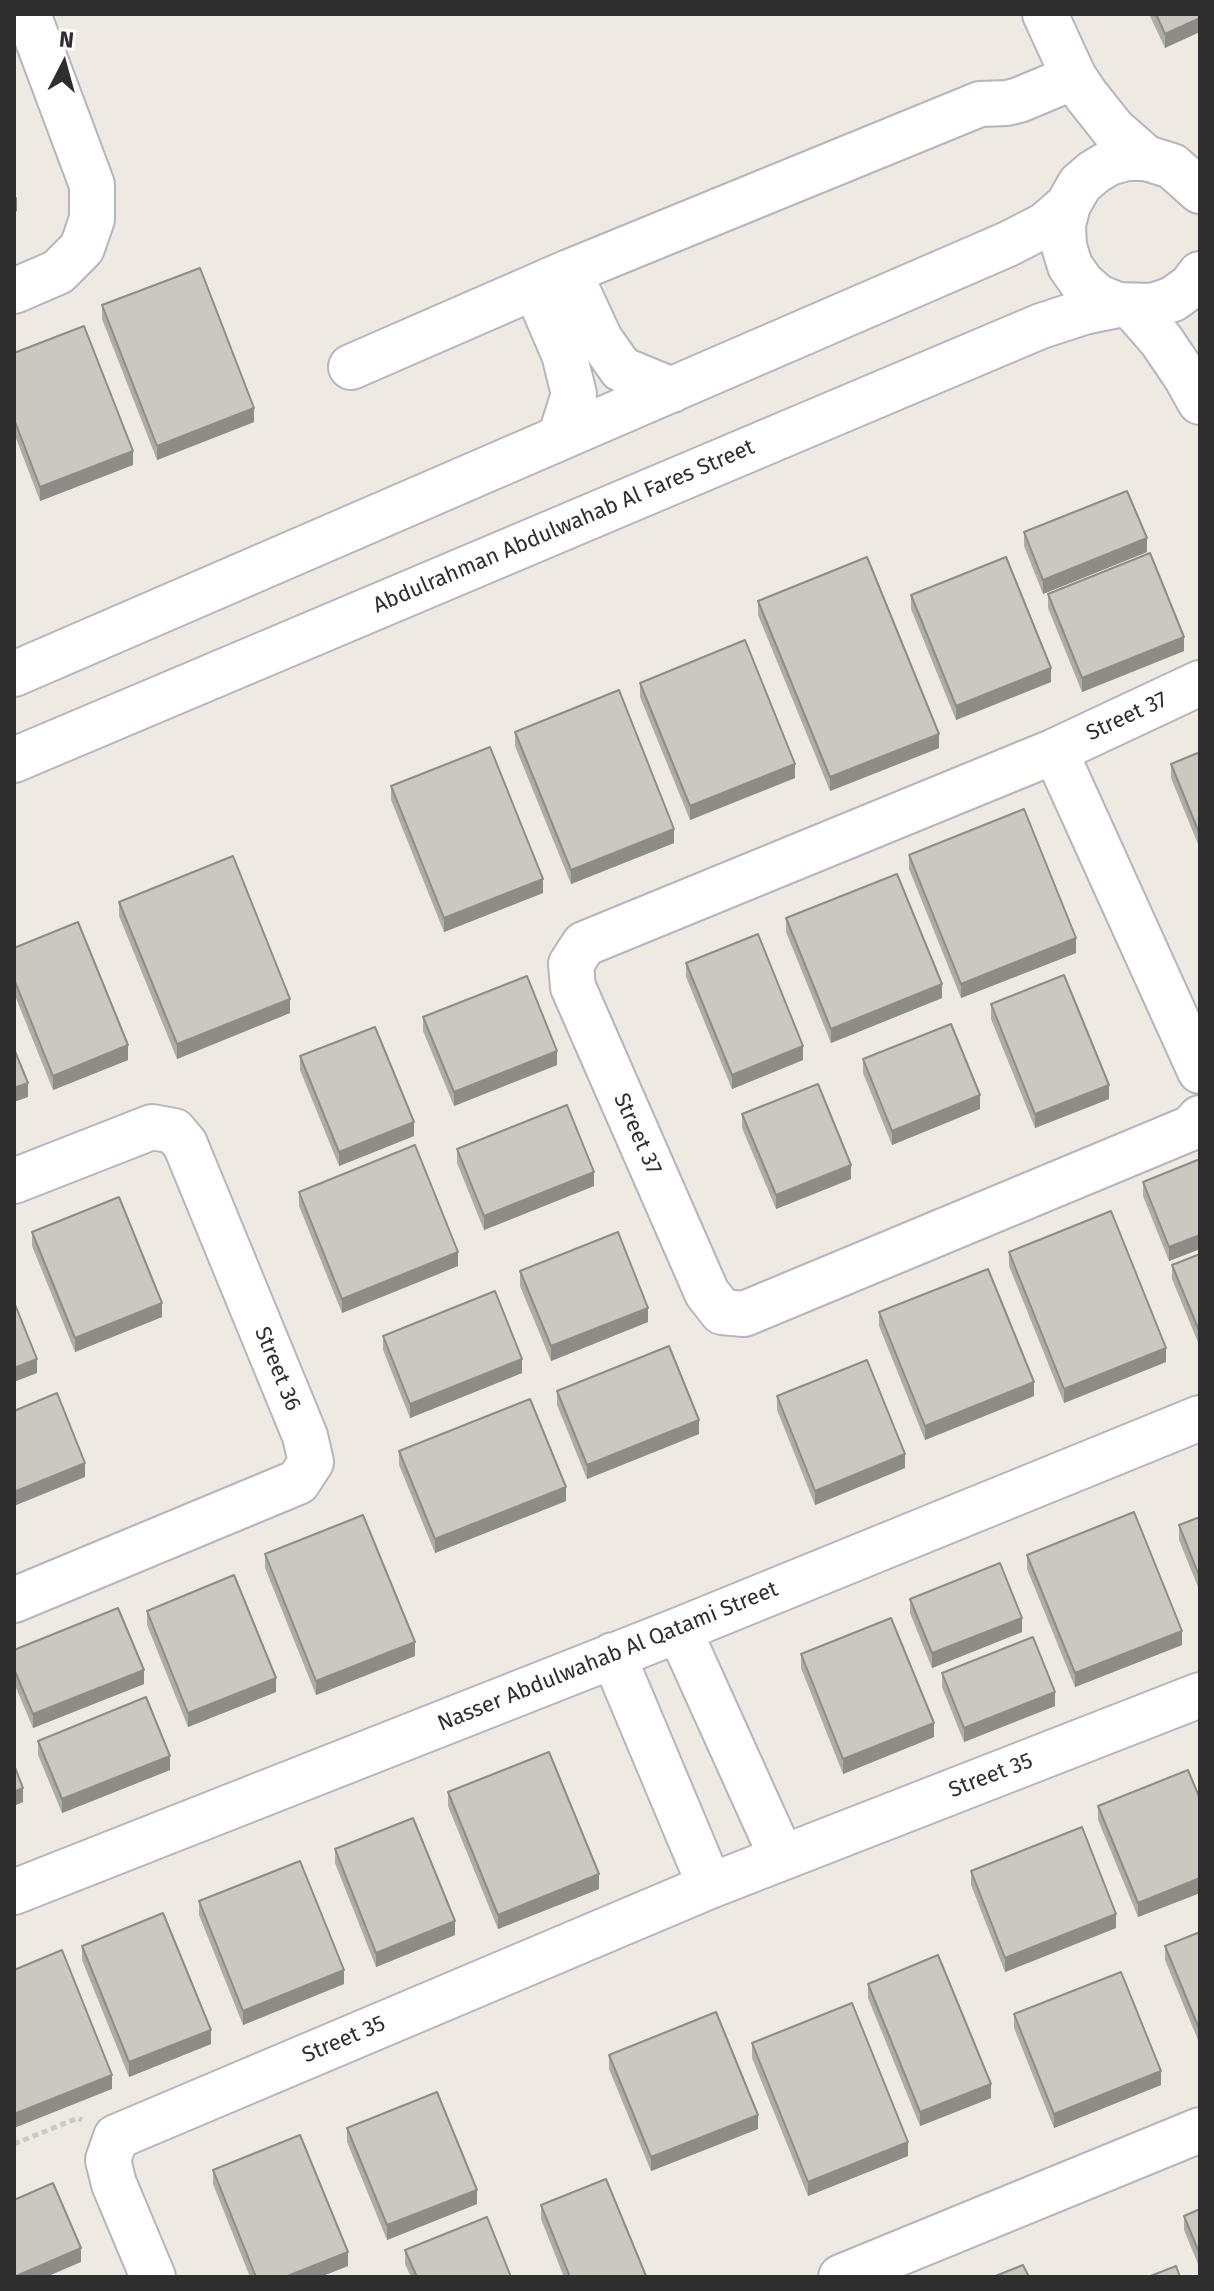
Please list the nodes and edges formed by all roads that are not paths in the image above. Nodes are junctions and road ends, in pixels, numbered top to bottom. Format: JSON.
{"nodes":[{"id":1,"x":28,"y":14,"type":"edge"},
{"id":2,"x":1060,"y":47,"type":"edge"},
{"id":3,"x":1200,"y":157,"type":"edge"},
{"id":4,"x":1151,"y":159,"type":"junction"},
{"id":5,"x":1200,"y":191,"type":"edge"},
{"id":6,"x":1074,"y":194,"type":"junction"},
{"id":7,"x":552,"y":279,"type":"junction"},
{"id":8,"x":1195,"y":280,"type":"edge"},
{"id":9,"x":14,"y":291,"type":"edge"},
{"id":10,"x":1125,"y":306,"type":"junction"},
{"id":11,"x":351,"y":367,"type":"dead end"},
{"id":12,"x":1200,"y":381,"type":"edge"},
{"id":13,"x":672,"y":390,"type":"junction"},
{"id":14,"x":1200,"y":402,"type":"edge"},
{"id":15,"x":560,"y":438,"type":"junction"},
{"id":16,"x":14,"y":674,"type":"edge"},
{"id":17,"x":1200,"y":683,"type":"edge"},
{"id":18,"x":1055,"y":751,"type":"junction"},
{"id":19,"x":14,"y":760,"type":"edge"},
{"id":20,"x":1200,"y":1071,"type":"edge"},
{"id":21,"x":1200,"y":1118,"type":"edge"},
{"id":22,"x":14,"y":1181,"type":"edge"},
{"id":23,"x":1200,"y":1418,"type":"edge"},
{"id":24,"x":14,"y":1600,"type":"edge"},
{"id":25,"x":679,"y":1630,"type":"junction"},
{"id":26,"x":613,"y":1655,"type":"junction"},
{"id":27,"x":1200,"y":1695,"type":"edge"},
{"id":28,"x":782,"y":1858,"type":"junction"},
{"id":29,"x":710,"y":1886,"type":"junction"},
{"id":30,"x":14,"y":1892,"type":"edge"},
{"id":31,"x":1200,"y":2130,"type":"edge"},
{"id":32,"x":153,"y":2277,"type":"edge"},
{"id":33,"x":841,"y":2277,"type":"edge"}],
"edges":[{"from":1,"to":9,"type":"street"},
{"from":2,"to":4,"type":"street"},
{"from":2,"to":6,"type":"street"},
{"from":2,"to":7,"type":"street"},
{"from":3,"to":4,"type":"street"},
{"from":4,"to":5,"type":"street"},
{"from":4,"to":6,"type":"street"},
{"from":6,"to":10,"type":"street"},
{"from":6,"to":13,"type":"street"},
{"from":7,"to":11,"type":"street"},
{"from":7,"to":13,"type":"street"},
{"from":7,"to":15,"type":"street"},
{"from":8,"to":10,"type":"street","name":"Abdulrahman Abdulwahab Al Fares Street"},
{"from":8,"to":12,"type":"street"},
{"from":10,"to":14,"type":"street"},
{"from":10,"to":19,"type":"street","name":"Abdulrahman Abdulwahab Al Fares Street"},
{"from":13,"to":15,"type":"street"},
{"from":15,"to":16,"type":"street"},
{"from":17,"to":18,"type":"street","name":"Street 37"},
{"from":18,"to":20,"type":"street"},
{"from":18,"to":21,"type":"street","name":"Street 37"},
{"from":22,"to":24,"type":"street","name":"Street 36"},
{"from":23,"to":25,"type":"street","name":"Nasser Abdulwahab Al Qatami Street"},
{"from":25,"to":26,"type":"street","name":"Nasser Abdulwahab Al Qatami Street"},
{"from":25,"to":28,"type":"street"},
{"from":26,"to":29,"type":"street"},
{"from":26,"to":30,"type":"street","name":"Nasser Abdulwahab Al Qatami Street"},
{"from":27,"to":28,"type":"street","name":"Street 35"},
{"from":28,"to":29,"type":"street","name":"Street 35"},
{"from":29,"to":32,"type":"street","name":"Street 35"},
{"from":31,"to":33,"type":"street"}]}
